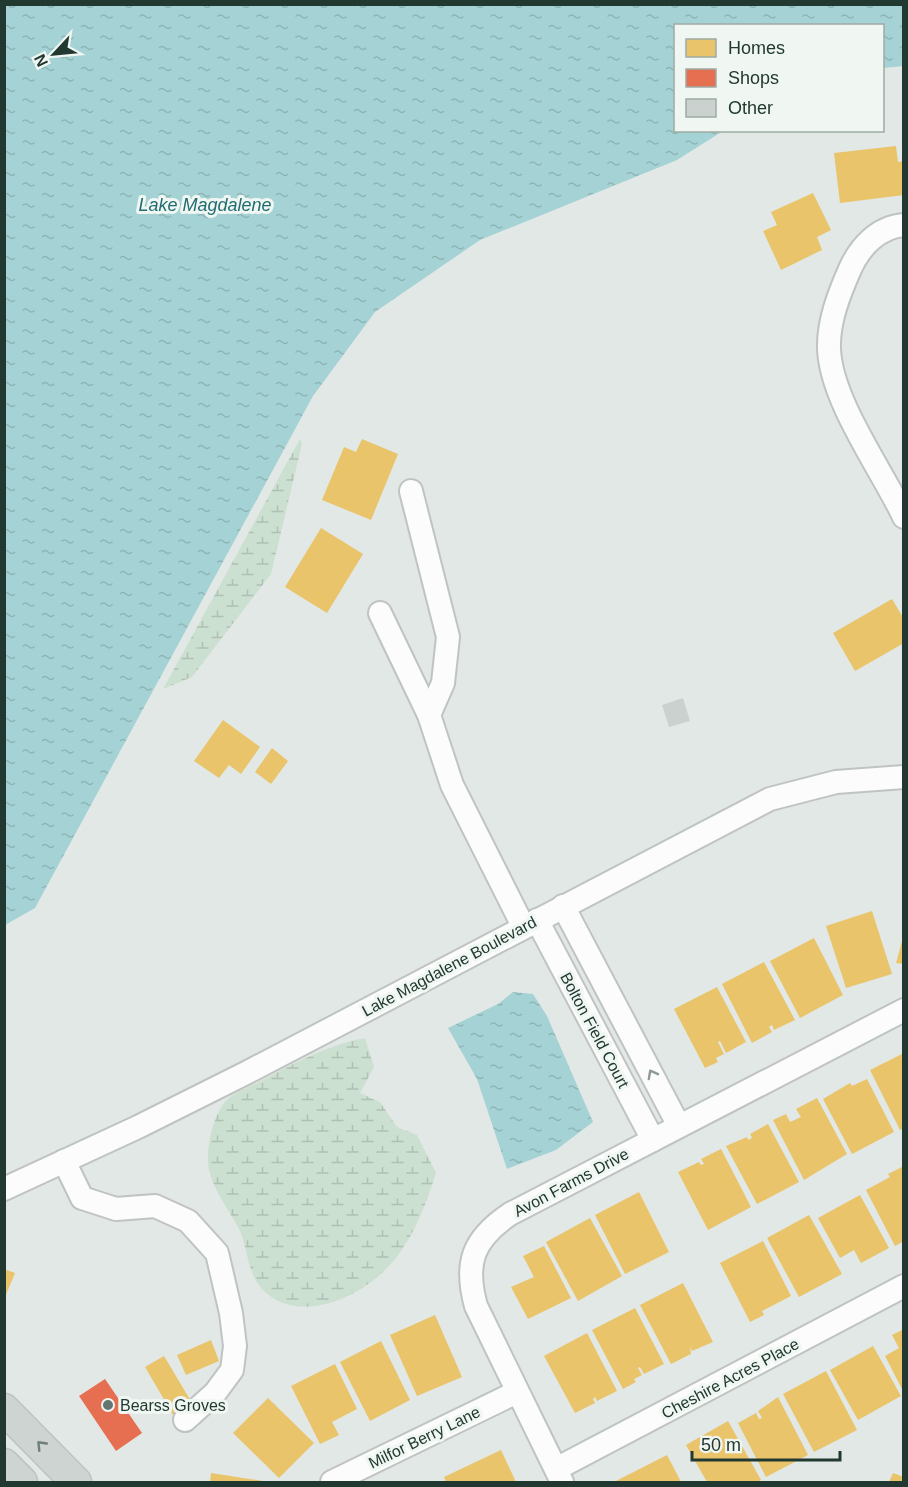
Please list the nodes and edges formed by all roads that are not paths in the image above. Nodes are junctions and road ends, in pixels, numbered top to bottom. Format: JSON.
{"nodes":[{"id":1,"x":903,"y":225,"type":"edge"},
{"id":2,"x":411,"y":491,"type":"dead end"},
{"id":3,"x":901,"y":501,"type":"edge"},
{"id":4,"x":380,"y":613,"type":"dead end"},
{"id":5,"x":429,"y":715,"type":"junction"},
{"id":6,"x":903,"y":777,"type":"edge"},
{"id":7,"x":563,"y":906,"type":"junction"},
{"id":8,"x":530,"y":923,"type":"junction"},
{"id":9,"x":903,"y":1010,"type":"edge"},
{"id":10,"x":633,"y":1038,"type":"junction"},
{"id":11,"x":606,"y":1052,"type":"junction"},
{"id":12,"x":679,"y":1126,"type":"junction"},
{"id":13,"x":653,"y":1140,"type":"junction"},
{"id":14,"x":64,"y":1161,"type":"junction"},
{"id":15,"x":4,"y":1189,"type":"edge"},
{"id":16,"x":903,"y":1286,"type":"edge"},
{"id":17,"x":517,"y":1392,"type":"junction"},
{"id":18,"x":4,"y":1409,"type":"edge"},
{"id":19,"x":185,"y":1420,"type":"dead end"},
{"id":20,"x":4,"y":1464,"type":"edge"},
{"id":21,"x":559,"y":1476,"type":"edge"},
{"id":22,"x":22,"y":1482,"type":"edge"},
{"id":23,"x":76,"y":1482,"type":"edge"},
{"id":24,"x":332,"y":1482,"type":"edge"}],
"edges":[{"from":1,"to":3,"type":"street"},
{"from":2,"to":5,"type":"street"},
{"from":4,"to":5,"type":"street","name":"Bolton Field Court"},
{"from":5,"to":8,"type":"street","name":"Bolton Field Court"},
{"from":6,"to":7,"type":"street","name":"Lake Magdalene Boulevard"},
{"from":7,"to":8,"type":"street","name":"Lake Magdalene Boulevard"},
{"from":7,"to":10,"type":"street"},
{"from":8,"to":11,"type":"street","name":"Bolton Field Court"},
{"from":8,"to":14,"type":"street","name":"Lake Magdalene Boulevard"},
{"from":9,"to":12,"type":"street","name":"Avon Farms Drive"},
{"from":10,"to":11,"type":"street"},
{"from":12,"to":10,"type":"street","one_way":true},
{"from":11,"to":13,"type":"street","name":"Bolton Field Court"},
{"from":12,"to":13,"type":"street","name":"Avon Farms Drive"},
{"from":13,"to":17,"type":"street","name":"Avon Farms Drive"},
{"from":14,"to":15,"type":"street","name":"Lake Magdalene Boulevard"},
{"from":14,"to":19,"type":"street"},
{"from":16,"to":21,"type":"street","name":"Cheshire Acres Place"},
{"from":17,"to":21,"type":"street","name":"Avon Farms Drive"},
{"from":17,"to":24,"type":"street","name":"Milfor Berry Lane"},
{"from":23,"to":18,"type":"main road","one_way":true},
{"from":20,"to":22,"type":"main road"}]}
